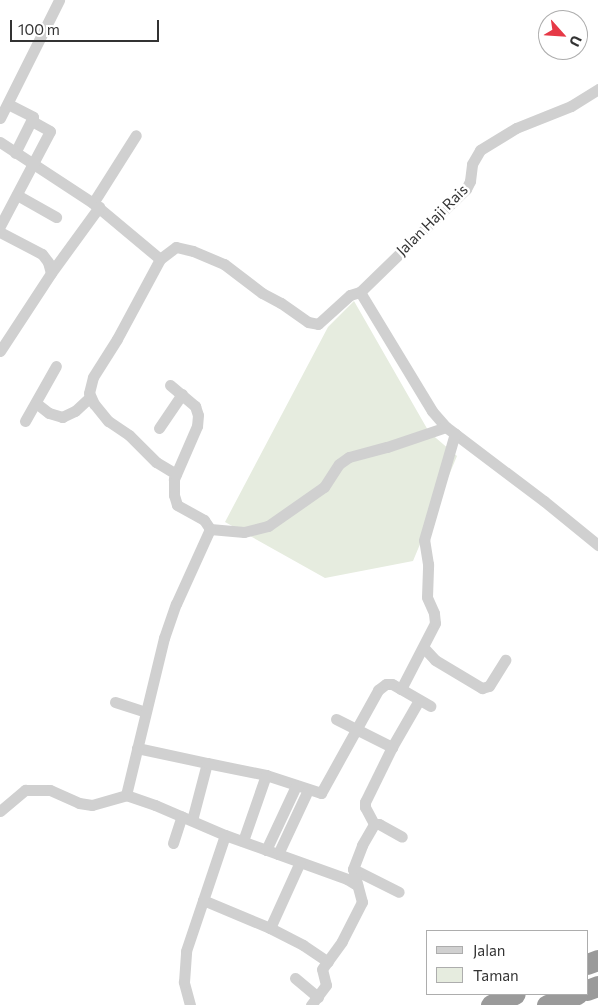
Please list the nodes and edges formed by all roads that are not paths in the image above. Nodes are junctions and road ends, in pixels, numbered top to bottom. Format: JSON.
{"nodes":[{"id":1,"x":59,"y":0,"type":"edge"},
{"id":2,"x":598,"y":89,"type":"edge"},
{"id":3,"x":8,"y":104,"type":"junction"},
{"id":4,"x":0,"y":118,"type":"edge"},
{"id":5,"x":32,"y":121,"type":"junction"},
{"id":6,"x":136,"y":135,"type":"dead end"},
{"id":7,"x":0,"y":142,"type":"edge"},
{"id":8,"x":15,"y":153,"type":"junction"},
{"id":9,"x":32,"y":164,"type":"junction"},
{"id":10,"x":17,"y":195,"type":"junction"},
{"id":11,"x":96,"y":205,"type":"junction"},
{"id":12,"x":56,"y":217,"type":"dead end"},
{"id":13,"x":0,"y":226,"type":"edge"},
{"id":14,"x":0,"y":232,"type":"edge"},
{"id":15,"x":160,"y":259,"type":"junction"},
{"id":16,"x":51,"y":273,"type":"junction"},
{"id":17,"x":360,"y":292,"type":"junction"},
{"id":18,"x":0,"y":351,"type":"edge"},
{"id":19,"x":56,"y":366,"type":"dead end"},
{"id":20,"x":170,"y":385,"type":"dead end"},
{"id":21,"x":182,"y":394,"type":"junction"},
{"id":22,"x":90,"y":398,"type":"junction"},
{"id":23,"x":36,"y":402,"type":"junction"},
{"id":24,"x":25,"y":422,"type":"dead end"},
{"id":25,"x":159,"y":428,"type":"dead end"},
{"id":26,"x":450,"y":430,"type":"junction"},
{"id":27,"x":176,"y":474,"type":"junction"},
{"id":28,"x":210,"y":529,"type":"junction"},
{"id":29,"x":598,"y":545,"type":"edge"},
{"id":30,"x":424,"y":648,"type":"junction"},
{"id":31,"x":505,"y":660,"type":"dead end"},
{"id":32,"x":401,"y":689,"type":"junction"},
{"id":33,"x":418,"y":700,"type":"junction"},
{"id":34,"x":115,"y":702,"type":"dead end"},
{"id":35,"x":430,"y":706,"type":"dead end"},
{"id":36,"x":145,"y":712,"type":"junction"},
{"id":37,"x":336,"y":719,"type":"dead end"},
{"id":38,"x":358,"y":728,"type":"junction"},
{"id":39,"x":392,"y":747,"type":"junction"},
{"id":40,"x":137,"y":748,"type":"junction"},
{"id":41,"x":207,"y":763,"type":"junction"},
{"id":42,"x":266,"y":775,"type":"junction"},
{"id":43,"x":296,"y":786,"type":"junction"},
{"id":44,"x":308,"y":790,"type":"junction"},
{"id":45,"x":126,"y":796,"type":"junction"},
{"id":46,"x":0,"y":811,"type":"edge"},
{"id":47,"x":187,"y":818,"type":"junction"},
{"id":48,"x":374,"y":824,"type":"junction"},
{"id":49,"x":225,"y":835,"type":"junction"},
{"id":50,"x":402,"y":837,"type":"dead end"},
{"id":51,"x":243,"y":841,"type":"junction"},
{"id":52,"x":173,"y":843,"type":"dead end"},
{"id":53,"x":266,"y":850,"type":"junction"},
{"id":54,"x":278,"y":854,"type":"junction"},
{"id":55,"x":300,"y":862,"type":"junction"},
{"id":56,"x":353,"y":869,"type":"junction"},
{"id":57,"x":357,"y":886,"type":"junction"},
{"id":58,"x":399,"y":892,"type":"dead end"},
{"id":59,"x":203,"y":900,"type":"junction"},
{"id":60,"x":270,"y":928,"type":"junction"},
{"id":61,"x":328,"y":962,"type":"junction"},
{"id":62,"x":295,"y":978,"type":"dead end"},
{"id":63,"x":513,"y":995,"type":"edge"},
{"id":64,"x":574,"y":995,"type":"edge"},
{"id":65,"x":314,"y":1001,"type":"edge"},
{"id":66,"x":190,"y":1005,"type":"edge"},
{"id":67,"x":491,"y":1005,"type":"edge"},
{"id":68,"x":547,"y":1005,"type":"edge"}],
"edges":[{"from":1,"to":3,"type":"street"},
{"from":2,"to":17,"type":"street","name":"Jalan Haji Rais"},
{"from":3,"to":4,"type":"street"},
{"from":3,"to":5,"type":"street"},
{"from":5,"to":8,"type":"street"},
{"from":5,"to":9,"type":"street"},
{"from":6,"to":11,"type":"street"},
{"from":7,"to":8,"type":"street"},
{"from":8,"to":9,"type":"street"},
{"from":9,"to":10,"type":"street"},
{"from":9,"to":11,"type":"street"},
{"from":10,"to":12,"type":"street"},
{"from":10,"to":13,"type":"street"},
{"from":11,"to":15,"type":"street"},
{"from":11,"to":16,"type":"street"},
{"from":14,"to":16,"type":"street"},
{"from":15,"to":17,"type":"street","name":"Jalan Haji Rais"},
{"from":15,"to":22,"type":"street"},
{"from":16,"to":18,"type":"street"},
{"from":17,"to":26,"type":"street"},
{"from":19,"to":23,"type":"street"},
{"from":20,"to":21,"type":"street"},
{"from":21,"to":25,"type":"street"},
{"from":21,"to":27,"type":"street"},
{"from":22,"to":23,"type":"street"},
{"from":22,"to":27,"type":"street"},
{"from":23,"to":24,"type":"street"},
{"from":26,"to":28,"type":"street"},
{"from":26,"to":29,"type":"street"},
{"from":26,"to":30,"type":"street"},
{"from":27,"to":28,"type":"street"},
{"from":28,"to":36,"type":"street"},
{"from":30,"to":31,"type":"street"},
{"from":30,"to":32,"type":"street"},
{"from":32,"to":33,"type":"street"},
{"from":32,"to":38,"type":"street"},
{"from":33,"to":35,"type":"street"},
{"from":33,"to":39,"type":"street"},
{"from":34,"to":36,"type":"street"},
{"from":36,"to":40,"type":"street"},
{"from":37,"to":38,"type":"street"},
{"from":38,"to":39,"type":"street"},
{"from":38,"to":44,"type":"street"},
{"from":39,"to":48,"type":"street"},
{"from":40,"to":41,"type":"street"},
{"from":40,"to":45,"type":"street"},
{"from":41,"to":42,"type":"street"},
{"from":41,"to":47,"type":"street"},
{"from":42,"to":43,"type":"street"},
{"from":42,"to":51,"type":"street"},
{"from":43,"to":44,"type":"street"},
{"from":43,"to":53,"type":"street"},
{"from":44,"to":54,"type":"street"},
{"from":45,"to":46,"type":"street"},
{"from":45,"to":47,"type":"street"},
{"from":47,"to":49,"type":"street"},
{"from":47,"to":52,"type":"street"},
{"from":48,"to":50,"type":"street"},
{"from":48,"to":56,"type":"street"},
{"from":49,"to":51,"type":"street"},
{"from":49,"to":59,"type":"street"},
{"from":51,"to":53,"type":"street"},
{"from":53,"to":54,"type":"street"},
{"from":54,"to":55,"type":"street"},
{"from":55,"to":57,"type":"street"},
{"from":55,"to":60,"type":"street"},
{"from":56,"to":57,"type":"street"},
{"from":56,"to":58,"type":"street"},
{"from":57,"to":61,"type":"street"},
{"from":59,"to":60,"type":"street"},
{"from":59,"to":66,"type":"street"},
{"from":60,"to":61,"type":"street"},
{"from":61,"to":65,"type":"street"},
{"from":62,"to":65,"type":"street"},
{"from":63,"to":67,"type":"highway"},
{"from":64,"to":68,"type":"highway"}]}
